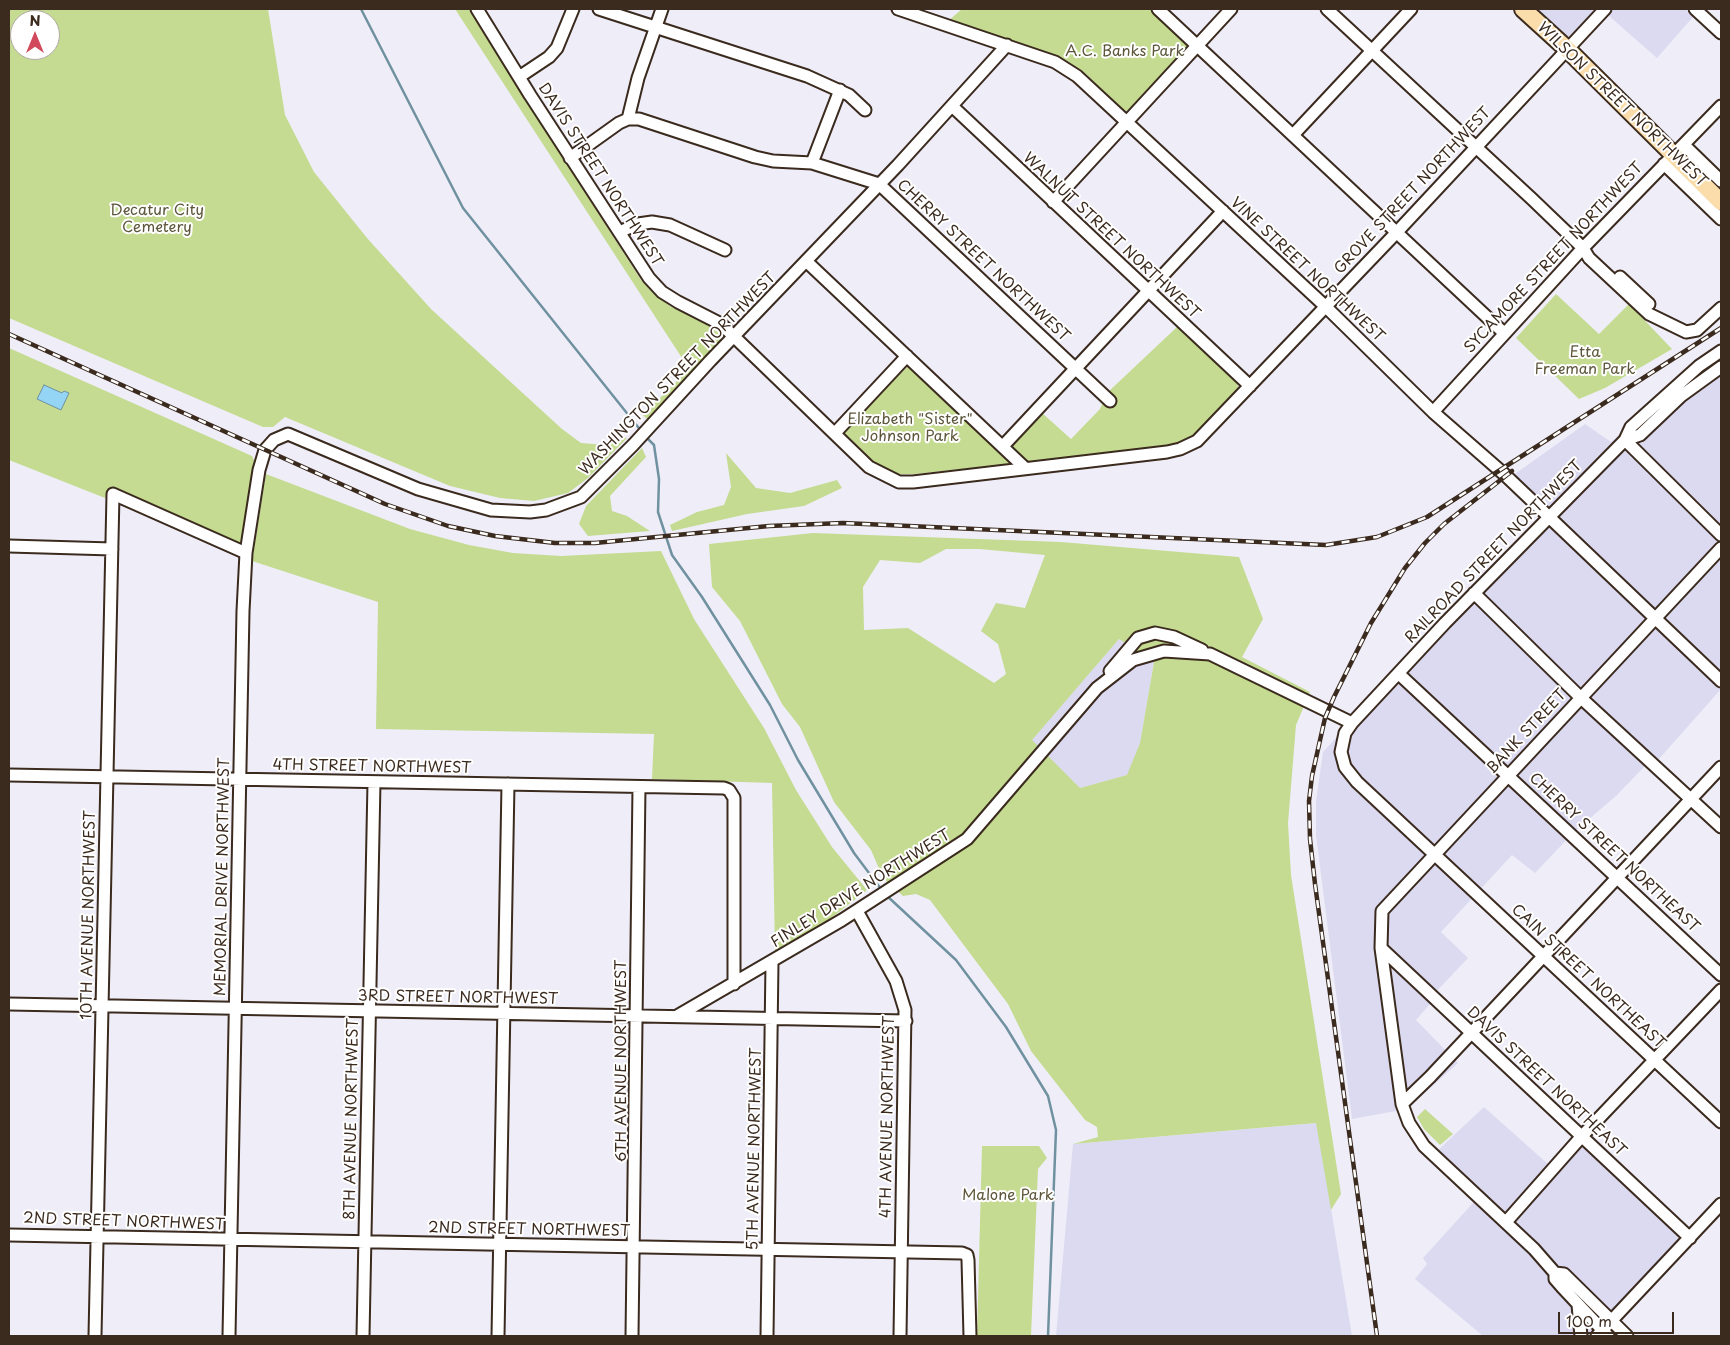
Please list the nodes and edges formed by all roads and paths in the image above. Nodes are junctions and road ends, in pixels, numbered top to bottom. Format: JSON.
{"nodes":[{"id":1,"x":477,"y":9,"type":"edge"},
{"id":2,"x":573,"y":9,"type":"edge"},
{"id":3,"x":599,"y":9,"type":"edge"},
{"id":4,"x":662,"y":9,"type":"edge"},
{"id":5,"x":898,"y":9,"type":"edge"},
{"id":6,"x":1158,"y":9,"type":"edge"},
{"id":7,"x":1231,"y":9,"type":"edge"},
{"id":8,"x":1326,"y":9,"type":"edge"},
{"id":9,"x":1411,"y":9,"type":"edge"},
{"id":10,"x":1523,"y":9,"type":"edge"},
{"id":11,"x":1605,"y":9,"type":"edge"},
{"id":12,"x":1695,"y":9,"type":"edge"},
{"id":13,"x":656,"y":27,"type":"junction"},
{"id":14,"x":1721,"y":33,"type":"edge"},
{"id":15,"x":1006,"y":45,"type":"junction"},
{"id":16,"x":1197,"y":46,"type":"junction"},
{"id":17,"x":1568,"y":49,"type":"junction"},
{"id":18,"x":1371,"y":51,"type":"junction"},
{"id":19,"x":519,"y":77,"type":"junction"},
{"id":20,"x":840,"y":90,"type":"junction"},
{"id":21,"x":952,"y":106,"type":"junction"},
{"id":22,"x":1721,"y":106,"type":"edge"},
{"id":23,"x":865,"y":110,"type":"dead end"},
{"id":24,"x":628,"y":119,"type":"junction"},
{"id":25,"x":1128,"y":122,"type":"junction"},
{"id":26,"x":1293,"y":135,"type":"junction"},
{"id":27,"x":1476,"y":146,"type":"junction"},
{"id":28,"x":1674,"y":155,"type":"junction"},
{"id":29,"x":570,"y":158,"type":"junction"},
{"id":30,"x":812,"y":162,"type":"junction"},
{"id":31,"x":1721,"y":180,"type":"edge"},
{"id":32,"x":879,"y":184,"type":"junction"},
{"id":33,"x":1053,"y":202,"type":"junction"},
{"id":34,"x":1721,"y":202,"type":"edge"},
{"id":35,"x":1223,"y":211,"type":"junction"},
{"id":36,"x":1721,"y":219,"type":"edge"},
{"id":37,"x":619,"y":232,"type":"junction"},
{"id":38,"x":1397,"y":232,"type":"junction"},
{"id":39,"x":1584,"y":248,"type":"junction"},
{"id":40,"x":725,"y":250,"type":"dead end"},
{"id":41,"x":806,"y":261,"type":"junction"},
{"id":42,"x":1148,"y":290,"type":"junction"},
{"id":43,"x":1325,"y":306,"type":"junction"},
{"id":44,"x":1721,"y":308,"type":"edge"},
{"id":45,"x":1504,"y":333,"type":"junction"},
{"id":46,"x":734,"y":336,"type":"junction"},
{"id":47,"x":1721,"y":351,"type":"edge"},
{"id":48,"x":907,"y":356,"type":"junction"},
{"id":49,"x":1075,"y":367,"type":"junction"},
{"id":50,"x":1721,"y":367,"type":"edge"},
{"id":51,"x":1250,"y":386,"type":"junction"},
{"id":52,"x":1110,"y":402,"type":"dead end"},
{"id":53,"x":1433,"y":412,"type":"junction"},
{"id":54,"x":835,"y":433,"type":"junction"},
{"id":55,"x":288,"y":434,"type":"joint"},
{"id":56,"x":1626,"y":440,"type":"junction"},
{"id":57,"x":1003,"y":446,"type":"junction"},
{"id":58,"x":1025,"y":468,"type":"junction"},
{"id":59,"x":1547,"y":517,"type":"junction"},
{"id":60,"x":1721,"y":534,"type":"edge"},
{"id":61,"x":9,"y":546,"type":"edge"},
{"id":62,"x":1721,"y":548,"type":"edge"},
{"id":63,"x":112,"y":549,"type":"junction"},
{"id":64,"x":246,"y":553,"type":"junction"},
{"id":65,"x":1474,"y":593,"type":"junction"},
{"id":66,"x":1654,"y":618,"type":"junction"},
{"id":67,"x":1210,"y":654,"type":"junction"},
{"id":68,"x":1399,"y":674,"type":"junction"},
{"id":69,"x":1721,"y":680,"type":"edge"},
{"id":70,"x":1097,"y":688,"type":"junction"},
{"id":71,"x":1580,"y":697,"type":"junction"},
{"id":72,"x":1352,"y":723,"type":"junction"},
{"id":73,"x":1721,"y":767,"type":"edge"},
{"id":74,"x":1507,"y":774,"type":"junction"},
{"id":75,"x":9,"y":775,"type":"edge"},
{"id":76,"x":107,"y":777,"type":"junction"},
{"id":77,"x":241,"y":780,"type":"junction"},
{"id":78,"x":374,"y":782,"type":"junction"},
{"id":79,"x":508,"y":784,"type":"junction"},
{"id":80,"x":639,"y":786,"type":"junction"},
{"id":81,"x":1369,"y":792,"type":"joint"},
{"id":82,"x":1691,"y":798,"type":"junction"},
{"id":83,"x":1721,"y":827,"type":"edge"},
{"id":84,"x":1434,"y":853,"type":"junction"},
{"id":85,"x":1617,"y":878,"type":"junction"},
{"id":86,"x":857,"y":911,"type":"junction"},
{"id":87,"x":1381,"y":948,"type":"junction"},
{"id":88,"x":1544,"y":956,"type":"junction"},
{"id":89,"x":772,"y":962,"type":"junction"},
{"id":90,"x":1721,"y":975,"type":"edge"},
{"id":91,"x":734,"y":984,"type":"junction"},
{"id":92,"x":1721,"y":990,"type":"edge"},
{"id":93,"x":9,"y":1004,"type":"edge"},
{"id":94,"x":102,"y":1006,"type":"junction"},
{"id":95,"x":236,"y":1008,"type":"junction"},
{"id":96,"x":369,"y":1011,"type":"junction"},
{"id":97,"x":504,"y":1013,"type":"junction"},
{"id":98,"x":638,"y":1016,"type":"junction"},
{"id":99,"x":675,"y":1017,"type":"junction"},
{"id":100,"x":772,"y":1019,"type":"junction"},
{"id":101,"x":906,"y":1022,"type":"junction"},
{"id":102,"x":1472,"y":1033,"type":"junction"},
{"id":103,"x":1655,"y":1060,"type":"junction"},
{"id":104,"x":1402,"y":1104,"type":"junction"},
{"id":105,"x":1721,"y":1122,"type":"edge"},
{"id":106,"x":1582,"y":1136,"type":"junction"},
{"id":107,"x":1721,"y":1204,"type":"edge"},
{"id":108,"x":1506,"y":1222,"type":"junction"},
{"id":109,"x":9,"y":1234,"type":"edge"},
{"id":110,"x":97,"y":1237,"type":"junction"},
{"id":111,"x":1690,"y":1238,"type":"junction"},
{"id":112,"x":232,"y":1240,"type":"junction"},
{"id":113,"x":364,"y":1243,"type":"junction"},
{"id":114,"x":501,"y":1246,"type":"junction"},
{"id":115,"x":635,"y":1246,"type":"junction"},
{"id":116,"x":768,"y":1250,"type":"junction"},
{"id":117,"x":902,"y":1252,"type":"junction"},
{"id":118,"x":1555,"y":1272,"type":"junction"},
{"id":119,"x":1578,"y":1305,"type":"junction"},
{"id":120,"x":1612,"y":1322,"type":"junction"},
{"id":121,"x":1603,"y":1334,"type":"edge"},
{"id":122,"x":95,"y":1336,"type":"edge"},
{"id":123,"x":229,"y":1336,"type":"edge"},
{"id":124,"x":363,"y":1336,"type":"edge"},
{"id":125,"x":498,"y":1336,"type":"edge"},
{"id":126,"x":632,"y":1336,"type":"edge"},
{"id":127,"x":767,"y":1336,"type":"edge"},
{"id":128,"x":900,"y":1336,"type":"edge"},
{"id":129,"x":970,"y":1336,"type":"edge"},
{"id":130,"x":1581,"y":1336,"type":"edge"},
{"id":131,"x":1627,"y":1336,"type":"edge"}],
"edges":[{"from":1,"to":19,"type":"street","name":"DAVIS STREET NORTHWEST"},
{"from":2,"to":19,"type":"street"},
{"from":3,"to":13,"type":"street"},
{"from":4,"to":13,"type":"street"},
{"from":5,"to":15,"type":"street","name":"VINE STREET NORTHWEST"},
{"from":6,"to":16,"type":"street"},
{"from":7,"to":16,"type":"street"},
{"from":8,"to":18,"type":"street"},
{"from":9,"to":18,"type":"street"},
{"from":10,"to":17,"type":"highway","name":"WILSON STREET NORTHWEST"},
{"from":11,"to":17,"type":"street","name":"GROVE STREET NORTHWEST"},
{"from":12,"to":14,"type":"street"},
{"from":13,"to":20,"type":"street"},
{"from":13,"to":24,"type":"street"},
{"from":15,"to":21,"type":"street","name":"WASHINGTON STREET NORTHWEST"},
{"from":15,"to":25,"type":"street","name":"VINE STREET NORTHWEST"},
{"from":16,"to":25,"type":"street"},
{"from":16,"to":26,"type":"street"},
{"from":17,"to":27,"type":"street","name":"GROVE STREET NORTHWEST"},
{"from":17,"to":28,"type":"highway","name":"WILSON STREET NORTHWEST"},
{"from":18,"to":26,"type":"street"},
{"from":18,"to":27,"type":"street"},
{"from":19,"to":29,"type":"street","name":"DAVIS STREET NORTHWEST"},
{"from":20,"to":23,"type":"street"},
{"from":20,"to":30,"type":"street"},
{"from":21,"to":32,"type":"street","name":"WASHINGTON STREET NORTHWEST"},
{"from":21,"to":33,"type":"street","name":"WALNUT STREET NORTHWEST"},
{"from":22,"to":28,"type":"street","name":"SYCAMORE STREET NORTHWEST"},
{"from":24,"to":29,"type":"street"},
{"from":24,"to":30,"type":"street","name":"CHERRY STREET NORTHWEST"},
{"from":25,"to":33,"type":"street"},
{"from":25,"to":35,"type":"street","name":"VINE STREET NORTHWEST"},
{"from":26,"to":38,"type":"street"},
{"from":27,"to":38,"type":"street","name":"GROVE STREET NORTHWEST"},
{"from":27,"to":39,"type":"street"},
{"from":28,"to":31,"type":"street"},
{"from":28,"to":34,"type":"highway","name":"WILSON STREET NORTHWEST"},
{"from":28,"to":36,"type":"street"},
{"from":28,"to":39,"type":"street","name":"SYCAMORE STREET NORTHWEST"},
{"from":29,"to":37,"type":"street","name":"DAVIS STREET NORTHWEST"},
{"from":30,"to":32,"type":"street","name":"CHERRY STREET NORTHWEST"},
{"from":32,"to":41,"type":"street","name":"WASHINGTON STREET NORTHWEST"},
{"from":32,"to":49,"type":"street","name":"CHERRY STREET NORTHWEST"},
{"from":33,"to":42,"type":"street","name":"WALNUT STREET NORTHWEST"},
{"from":35,"to":42,"type":"street"},
{"from":35,"to":43,"type":"street","name":"VINE STREET NORTHWEST"},
{"from":37,"to":40,"type":"street"},
{"from":37,"to":46,"type":"street","name":"DAVIS STREET NORTHWEST"},
{"from":38,"to":43,"type":"street","name":"GROVE STREET NORTHWEST"},
{"from":38,"to":45,"type":"street"},
{"from":39,"to":44,"type":"street"},
{"from":39,"to":45,"type":"street","name":"SYCAMORE STREET NORTHWEST"},
{"from":41,"to":46,"type":"street","name":"WASHINGTON STREET NORTHWEST"},
{"from":41,"to":48,"type":"street"},
{"from":42,"to":49,"type":"street"},
{"from":42,"to":51,"type":"street","name":"WALNUT STREET NORTHWEST"},
{"from":43,"to":51,"type":"street","name":"GROVE STREET NORTHWEST"},
{"from":43,"to":53,"type":"street","name":"VINE STREET NORTHWEST"},
{"from":45,"to":53,"type":"street","name":"SYCAMORE STREET NORTHWEST"},
{"from":46,"to":54,"type":"street","name":"DAVIS STREET NORTHWEST"},
{"from":46,"to":55,"type":"street","name":"WASHINGTON STREET NORTHWEST"},
{"from":47,"to":56,"type":"street","name":"RAILROAD STREET NORTHWEST"},
{"from":48,"to":54,"type":"street"},
{"from":48,"to":57,"type":"street"},
{"from":49,"to":52,"type":"street","name":"CHERRY STREET NORTHWEST"},
{"from":49,"to":57,"type":"street"},
{"from":50,"to":56,"type":"street"},
{"from":51,"to":58,"type":"street","name":"GROVE STREET NORTHWEST"},
{"from":53,"to":59,"type":"street","name":"VINE STREET NORTHWEST"},
{"from":54,"to":58,"type":"street","name":"DAVIS STREET NORTHWEST"},
{"from":55,"to":64,"type":"street","name":"MEMORIAL DRIVE NORTHWEST"},
{"from":56,"to":59,"type":"street","name":"RAILROAD STREET NORTHWEST"},
{"from":56,"to":60,"type":"street"},
{"from":57,"to":58,"type":"street"},
{"from":59,"to":65,"type":"street","name":"RAILROAD STREET NORTHWEST"},
{"from":59,"to":66,"type":"street","name":"VINE STREET NORTHWEST"},
{"from":61,"to":63,"type":"street"},
{"from":62,"to":66,"type":"street","name":"BANK STREET"},
{"from":63,"to":64,"type":"street","name":"10TH AVENUE NORTHWEST"},
{"from":63,"to":76,"type":"street","name":"10TH AVENUE NORTHWEST"},
{"from":64,"to":77,"type":"street","name":"MEMORIAL DRIVE NORTHWEST"},
{"from":65,"to":68,"type":"street","name":"RAILROAD STREET NORTHWEST"},
{"from":65,"to":71,"type":"street"},
{"from":66,"to":69,"type":"street","name":"VINE STREET NORTHWEST"},
{"from":66,"to":71,"type":"street","name":"BANK STREET"},
{"from":67,"to":70,"type":"street","name":"FINLEY DRIVE NORTHWEST"},
{"from":67,"to":70,"type":"street","name":"FINLEY DRIVE NORTHWEST"},
{"from":67,"to":72,"type":"street","name":"FINLEY DRIVE NORTHWEST"},
{"from":68,"to":72,"type":"street","name":"RAILROAD STREET NORTHWEST"},
{"from":68,"to":74,"type":"street"},
{"from":70,"to":86,"type":"street","name":"FINLEY DRIVE NORTHWEST"},
{"from":71,"to":74,"type":"street","name":"BANK STREET"},
{"from":71,"to":82,"type":"street"},
{"from":72,"to":81,"type":"street","name":"RAILROAD STREET NORTHWEST"},
{"from":73,"to":82,"type":"street"},
{"from":74,"to":84,"type":"street","name":"BANK STREET"},
{"from":74,"to":85,"type":"street","name":"CHERRY STREET NORTHEAST"},
{"from":75,"to":76,"type":"street","name":"4TH STREET NORTHWEST"},
{"from":76,"to":77,"type":"street","name":"4TH STREET NORTHWEST"},
{"from":76,"to":94,"type":"street","name":"10TH AVENUE NORTHWEST"},
{"from":77,"to":78,"type":"street","name":"4TH STREET NORTHWEST"},
{"from":77,"to":95,"type":"street","name":"MEMORIAL DRIVE NORTHWEST"},
{"from":78,"to":79,"type":"street","name":"4TH STREET NORTHWEST"},
{"from":78,"to":96,"type":"street","name":"8TH AVENUE NORTHWEST"},
{"from":79,"to":80,"type":"street","name":"4TH STREET NORTHWEST"},
{"from":79,"to":97,"type":"street"},
{"from":80,"to":91,"type":"street","name":"4TH STREET NORTHWEST"},
{"from":80,"to":98,"type":"street","name":"6TH AVENUE NORTHWEST"},
{"from":81,"to":84,"type":"street","name":"CAIN STREET NORTHEAST"},
{"from":82,"to":83,"type":"street"},
{"from":82,"to":85,"type":"street"},
{"from":84,"to":87,"type":"street","name":"BANK STREET"},
{"from":84,"to":88,"type":"street","name":"CAIN STREET NORTHEAST"},
{"from":85,"to":88,"type":"street"},
{"from":85,"to":90,"type":"street","name":"CHERRY STREET NORTHEAST"},
{"from":86,"to":89,"type":"street","name":"FINLEY DRIVE NORTHWEST"},
{"from":86,"to":101,"type":"street","name":"4TH AVENUE NORTHWEST"},
{"from":87,"to":102,"type":"street","name":"DAVIS STREET NORTHEAST"},
{"from":87,"to":104,"type":"street","name":"BANK STREET"},
{"from":88,"to":102,"type":"street"},
{"from":88,"to":103,"type":"street","name":"CAIN STREET NORTHEAST"},
{"from":89,"to":91,"type":"street","name":"FINLEY DRIVE NORTHWEST"},
{"from":89,"to":100,"type":"street","name":"5TH AVENUE NORTHWEST"},
{"from":91,"to":99,"type":"street","name":"FINLEY DRIVE NORTHWEST"},
{"from":92,"to":103,"type":"street"},
{"from":93,"to":94,"type":"street","name":"3RD STREET NORTHWEST"},
{"from":94,"to":95,"type":"street","name":"3RD STREET NORTHWEST"},
{"from":94,"to":110,"type":"street","name":"10TH AVENUE NORTHWEST"},
{"from":95,"to":96,"type":"street","name":"3RD STREET NORTHWEST"},
{"from":95,"to":112,"type":"street","name":"MEMORIAL DRIVE NORTHWEST"},
{"from":96,"to":97,"type":"street","name":"3RD STREET NORTHWEST"},
{"from":96,"to":113,"type":"street","name":"8TH AVENUE NORTHWEST"},
{"from":97,"to":98,"type":"street","name":"3RD STREET NORTHWEST"},
{"from":97,"to":114,"type":"street"},
{"from":98,"to":99,"type":"street","name":"3RD STREET NORTHWEST"},
{"from":98,"to":115,"type":"street","name":"6TH AVENUE NORTHWEST"},
{"from":99,"to":100,"type":"street","name":"3RD STREET NORTHWEST"},
{"from":100,"to":101,"type":"street","name":"3RD STREET NORTHWEST"},
{"from":100,"to":116,"type":"street","name":"5TH AVENUE NORTHWEST"},
{"from":101,"to":117,"type":"street","name":"4TH AVENUE NORTHWEST"},
{"from":102,"to":104,"type":"street"},
{"from":102,"to":106,"type":"street","name":"DAVIS STREET NORTHEAST"},
{"from":103,"to":105,"type":"street","name":"CAIN STREET NORTHEAST"},
{"from":103,"to":106,"type":"street"},
{"from":104,"to":108,"type":"street","name":"BANK STREET"},
{"from":106,"to":108,"type":"street"},
{"from":106,"to":111,"type":"street","name":"DAVIS STREET NORTHEAST"},
{"from":107,"to":111,"type":"street"},
{"from":108,"to":118,"type":"street","name":"BANK STREET"},
{"from":109,"to":110,"type":"street","name":"2ND STREET NORTHWEST"},
{"from":110,"to":112,"type":"street","name":"2ND STREET NORTHWEST"},
{"from":110,"to":122,"type":"street","name":"10TH AVENUE NORTHWEST"},
{"from":111,"to":120,"type":"street"},
{"from":112,"to":113,"type":"street","name":"2ND STREET NORTHWEST"},
{"from":112,"to":123,"type":"street","name":"MEMORIAL DRIVE NORTHWEST"},
{"from":113,"to":114,"type":"street","name":"2ND STREET NORTHWEST"},
{"from":113,"to":124,"type":"street","name":"8TH AVENUE NORTHWEST"},
{"from":114,"to":115,"type":"street","name":"2ND STREET NORTHWEST"},
{"from":114,"to":125,"type":"street"},
{"from":115,"to":116,"type":"street","name":"2ND STREET NORTHWEST"},
{"from":115,"to":126,"type":"street","name":"6TH AVENUE NORTHWEST"},
{"from":116,"to":117,"type":"street","name":"2ND STREET NORTHWEST"},
{"from":116,"to":127,"type":"street","name":"5TH AVENUE NORTHWEST"},
{"from":117,"to":128,"type":"street","name":"4TH AVENUE NORTHWEST"},
{"from":117,"to":129,"type":"street","name":"2ND STREET NORTHWEST"},
{"from":118,"to":119,"type":"street"},
{"from":118,"to":120,"type":"street"},
{"from":119,"to":121,"type":"street"},
{"from":119,"to":130,"type":"street"},
{"from":120,"to":121,"type":"street"},
{"from":120,"to":131,"type":"street"}]}
